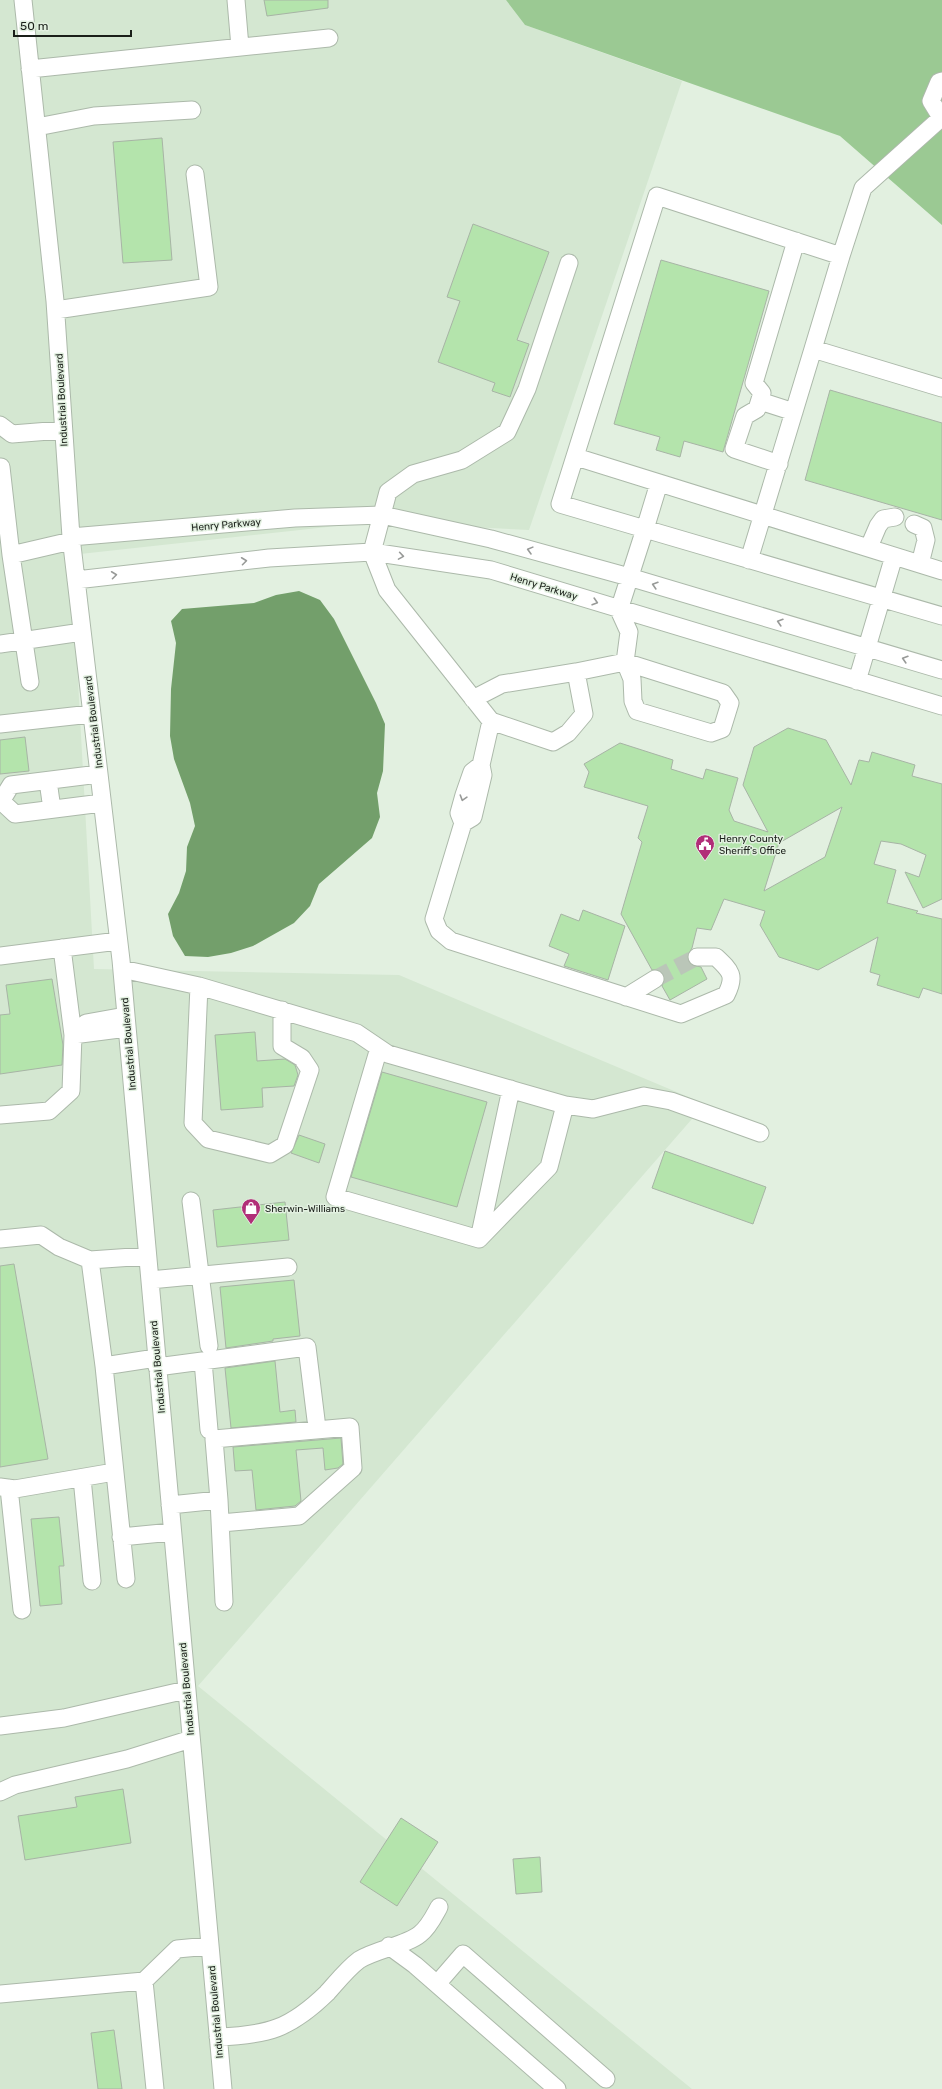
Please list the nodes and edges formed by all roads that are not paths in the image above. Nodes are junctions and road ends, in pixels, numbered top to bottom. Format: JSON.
{"nodes":[{"id":1,"x":23,"y":0,"type":"edge"},
{"id":2,"x":236,"y":0,"type":"edge"},
{"id":3,"x":329,"y":38,"type":"dead end"},
{"id":4,"x":240,"y":47,"type":"junction"},
{"id":5,"x":30,"y":69,"type":"junction"},
{"id":6,"x":942,"y":81,"type":"edge"},
{"id":7,"x":192,"y":110,"type":"dead end"},
{"id":8,"x":942,"y":119,"type":"edge"},
{"id":9,"x":37,"y":127,"type":"junction"},
{"id":10,"x":195,"y":174,"type":"dead end"},
{"id":11,"x":796,"y":241,"type":"junction"},
{"id":12,"x":841,"y":256,"type":"junction"},
{"id":13,"x":569,"y":263,"type":"dead end"},
{"id":14,"x":56,"y":310,"type":"junction"},
{"id":15,"x":813,"y":350,"type":"junction"},
{"id":16,"x":942,"y":388,"type":"edge"},
{"id":17,"x":760,"y":401,"type":"junction"},
{"id":18,"x":794,"y":412,"type":"junction"},
{"id":19,"x":0,"y":425,"type":"edge"},
{"id":20,"x":62,"y":430,"type":"junction"},
{"id":21,"x":576,"y":457,"type":"junction"},
{"id":22,"x":779,"y":464,"type":"junction"},
{"id":23,"x":1,"y":467,"type":"edge"},
{"id":24,"x":659,"y":483,"type":"junction"},
{"id":25,"x":382,"y":515,"type":"junction"},
{"id":26,"x":764,"y":515,"type":"junction"},
{"id":27,"x":895,"y":518,"type":"dead end"},
{"id":28,"x":914,"y":524,"type":"dead end"},
{"id":29,"x":645,"y":529,"type":"junction"},
{"id":30,"x":71,"y":539,"type":"junction"},
{"id":31,"x":870,"y":547,"type":"junction"},
{"id":32,"x":372,"y":552,"type":"junction"},
{"id":33,"x":11,"y":555,"type":"junction"},
{"id":34,"x":894,"y":556,"type":"junction"},
{"id":35,"x":749,"y":560,"type":"junction"},
{"id":36,"x":920,"y":564,"type":"junction"},
{"id":37,"x":942,"y":571,"type":"edge"},
{"id":38,"x":629,"y":578,"type":"junction"},
{"id":39,"x":76,"y":580,"type":"junction"},
{"id":40,"x":880,"y":598,"type":"junction"},
{"id":41,"x":619,"y":610,"type":"junction"},
{"id":42,"x":942,"y":616,"type":"edge"},
{"id":43,"x":82,"y":632,"type":"junction"},
{"id":44,"x":25,"y":640,"type":"junction"},
{"id":45,"x":0,"y":644,"type":"edge"},
{"id":46,"x":867,"y":648,"type":"junction"},
{"id":47,"x":625,"y":662,"type":"junction"},
{"id":48,"x":942,"y":670,"type":"edge"},
{"id":49,"x":576,"y":672,"type":"junction"},
{"id":50,"x":857,"y":681,"type":"junction"},
{"id":51,"x":30,"y":682,"type":"dead end"},
{"id":52,"x":473,"y":699,"type":"junction"},
{"id":53,"x":942,"y":706,"type":"edge"},
{"id":54,"x":92,"y":714,"type":"junction"},
{"id":55,"x":491,"y":721,"type":"junction"},
{"id":56,"x":0,"y":724,"type":"edge"},
{"id":57,"x":99,"y":774,"type":"junction"},
{"id":58,"x":48,"y":781,"type":"junction"},
{"id":59,"x":1,"y":800,"type":"edge"},
{"id":60,"x":102,"y":803,"type":"junction"},
{"id":61,"x":52,"y":809,"type":"junction"},
{"id":62,"x":118,"y":941,"type":"junction"},
{"id":63,"x":62,"y":948,"type":"junction"},
{"id":64,"x":0,"y":956,"type":"edge"},
{"id":65,"x":697,"y":957,"type":"tunnel mouth"},
{"id":66,"x":122,"y":969,"type":"junction"},
{"id":67,"x":655,"y":979,"type":"tunnel mouth"},
{"id":68,"x":199,"y":986,"type":"junction"},
{"id":69,"x":626,"y":997,"type":"junction"},
{"id":70,"x":282,"y":1010,"type":"junction"},
{"id":71,"x":126,"y":1022,"type":"junction"},
{"id":72,"x":72,"y":1030,"type":"junction"},
{"id":73,"x":379,"y":1048,"type":"junction"},
{"id":74,"x":512,"y":1089,"type":"junction"},
{"id":75,"x":565,"y":1105,"type":"junction"},
{"id":76,"x":0,"y":1115,"type":"edge"},
{"id":77,"x":760,"y":1133,"type":"dead end"},
{"id":78,"x":190,"y":1201,"type":"dead end"},
{"id":79,"x":0,"y":1239,"type":"edge"},
{"id":80,"x":479,"y":1239,"type":"junction"},
{"id":81,"x":147,"y":1256,"type":"junction"},
{"id":82,"x":90,"y":1260,"type":"junction"},
{"id":83,"x":288,"y":1267,"type":"dead end"},
{"id":84,"x":199,"y":1276,"type":"junction"},
{"id":85,"x":150,"y":1280,"type":"junction"},
{"id":86,"x":206,"y":1354,"type":"junction"},
{"id":87,"x":157,"y":1363,"type":"junction"},
{"id":88,"x":104,"y":1366,"type":"junction"},
{"id":89,"x":316,"y":1420,"type":"dead end"},
{"id":90,"x":209,"y":1430,"type":"dead end"},
{"id":91,"x":114,"y":1472,"type":"junction"},
{"id":92,"x":82,"y":1478,"type":"junction"},
{"id":93,"x":5,"y":1488,"type":"edge"},
{"id":94,"x":219,"y":1500,"type":"junction"},
{"id":95,"x":170,"y":1505,"type":"junction"},
{"id":96,"x":221,"y":1523,"type":"junction"},
{"id":97,"x":172,"y":1532,"type":"junction"},
{"id":98,"x":121,"y":1537,"type":"junction"},
{"id":99,"x":126,"y":1579,"type":"dead end"},
{"id":100,"x":92,"y":1582,"type":"dead end"},
{"id":101,"x":224,"y":1602,"type":"dead end"},
{"id":102,"x":22,"y":1610,"type":"dead end"},
{"id":103,"x":186,"y":1690,"type":"junction"},
{"id":104,"x":0,"y":1726,"type":"edge"},
{"id":105,"x":191,"y":1739,"type":"junction"},
{"id":106,"x":0,"y":1792,"type":"edge"},
{"id":107,"x":440,"y":1907,"type":"dead end"},
{"id":108,"x":209,"y":1946,"type":"junction"},
{"id":109,"x":389,"y":1946,"type":"junction"},
{"id":110,"x":144,"y":1981,"type":"junction"},
{"id":111,"x":437,"y":1984,"type":"junction"},
{"id":112,"x":0,"y":1994,"type":"edge"},
{"id":113,"x":218,"y":2037,"type":"junction"},
{"id":114,"x":606,"y":2079,"type":"dead end"},
{"id":115,"x":155,"y":2089,"type":"edge"},
{"id":116,"x":223,"y":2089,"type":"edge"},
{"id":117,"x":557,"y":2089,"type":"edge"}],
"edges":[{"from":1,"to":5,"type":"street","name":"Industrial Boulevard"},
{"from":2,"to":4,"type":"street"},
{"from":3,"to":4,"type":"street"},
{"from":4,"to":5,"type":"street"},
{"from":5,"to":9,"type":"street","name":"Industrial Boulevard"},
{"from":6,"to":8,"type":"street"},
{"from":7,"to":9,"type":"street"},
{"from":8,"to":12,"type":"street"},
{"from":9,"to":14,"type":"street","name":"Industrial Boulevard"},
{"from":10,"to":14,"type":"street"},
{"from":11,"to":12,"type":"street"},
{"from":11,"to":17,"type":"street"},
{"from":11,"to":21,"type":"street"},
{"from":12,"to":15,"type":"street"},
{"from":13,"to":25,"type":"street"},
{"from":14,"to":20,"type":"street","name":"Industrial Boulevard"},
{"from":15,"to":16,"type":"street"},
{"from":15,"to":18,"type":"street"},
{"from":17,"to":18,"type":"street"},
{"from":17,"to":22,"type":"street"},
{"from":18,"to":22,"type":"street"},
{"from":19,"to":20,"type":"street"},
{"from":20,"to":30,"type":"street","name":"Industrial Boulevard"},
{"from":21,"to":24,"type":"street"},
{"from":21,"to":29,"type":"street"},
{"from":22,"to":26,"type":"street"},
{"from":23,"to":33,"type":"street"},
{"from":24,"to":26,"type":"street"},
{"from":24,"to":29,"type":"street"},
{"from":25,"to":30,"type":"street","name":"Henry Parkway"},
{"from":25,"to":32,"type":"street"},
{"from":38,"to":25,"type":"street","name":"Henry Parkway","one_way":true},
{"from":26,"to":31,"type":"street"},
{"from":26,"to":35,"type":"street"},
{"from":27,"to":31,"type":"street"},
{"from":28,"to":36,"type":"street"},
{"from":29,"to":35,"type":"street"},
{"from":29,"to":38,"type":"street"},
{"from":30,"to":33,"type":"street","name":"Henry Parkway"},
{"from":30,"to":39,"type":"street","name":"Industrial Boulevard"},
{"from":31,"to":34,"type":"street"},
{"from":39,"to":32,"type":"street","name":"Henry Parkway","one_way":true},
{"from":32,"to":41,"type":"street","name":"Henry Parkway","one_way":true},
{"from":32,"to":52,"type":"street"},
{"from":33,"to":44,"type":"street"},
{"from":34,"to":36,"type":"street"},
{"from":34,"to":40,"type":"street"},
{"from":35,"to":40,"type":"street"},
{"from":36,"to":37,"type":"street"},
{"from":38,"to":41,"type":"street"},
{"from":46,"to":38,"type":"street","name":"Henry Parkway","one_way":true},
{"from":39,"to":43,"type":"street","name":"Industrial Boulevard"},
{"from":40,"to":42,"type":"street"},
{"from":40,"to":46,"type":"street"},
{"from":41,"to":47,"type":"street"},
{"from":41,"to":50,"type":"street","name":"Henry Parkway"},
{"from":43,"to":44,"type":"street"},
{"from":43,"to":54,"type":"street","name":"Industrial Boulevard"},
{"from":44,"to":45,"type":"street"},
{"from":44,"to":51,"type":"street"},
{"from":48,"to":46,"type":"street","name":"Henry Parkway","one_way":true},
{"from":46,"to":50,"type":"street"},
{"from":47,"to":47,"type":"street"},
{"from":47,"to":49,"type":"street"},
{"from":49,"to":52,"type":"street"},
{"from":49,"to":55,"type":"street"},
{"from":50,"to":53,"type":"street","name":"Henry Parkway"},
{"from":52,"to":55,"type":"street"},
{"from":54,"to":56,"type":"street"},
{"from":54,"to":57,"type":"street","name":"Industrial Boulevard"},
{"from":55,"to":69,"type":"street"},
{"from":57,"to":58,"type":"street"},
{"from":57,"to":60,"type":"street","name":"Industrial Boulevard"},
{"from":58,"to":59,"type":"street"},
{"from":58,"to":61,"type":"street"},
{"from":59,"to":61,"type":"street"},
{"from":60,"to":61,"type":"street"},
{"from":60,"to":62,"type":"street","name":"Industrial Boulevard"},
{"from":62,"to":63,"type":"street"},
{"from":62,"to":66,"type":"street","name":"Industrial Boulevard"},
{"from":63,"to":64,"type":"street"},
{"from":63,"to":72,"type":"street"},
{"from":65,"to":69,"type":"street"},
{"from":66,"to":68,"type":"street"},
{"from":66,"to":71,"type":"street","name":"Industrial Boulevard"},
{"from":67,"to":69,"type":"street"},
{"from":68,"to":70,"type":"street"},
{"from":68,"to":70,"type":"street"},
{"from":70,"to":73,"type":"street"},
{"from":71,"to":72,"type":"street"},
{"from":71,"to":81,"type":"street","name":"Industrial Boulevard"},
{"from":72,"to":76,"type":"street"},
{"from":73,"to":74,"type":"street"},
{"from":73,"to":80,"type":"street"},
{"from":74,"to":75,"type":"street"},
{"from":74,"to":80,"type":"street"},
{"from":75,"to":77,"type":"street"},
{"from":75,"to":80,"type":"street"},
{"from":78,"to":84,"type":"street"},
{"from":79,"to":82,"type":"street"},
{"from":81,"to":82,"type":"street"},
{"from":81,"to":85,"type":"street","name":"Industrial Boulevard"},
{"from":82,"to":88,"type":"street"},
{"from":83,"to":84,"type":"street"},
{"from":84,"to":85,"type":"street"},
{"from":84,"to":86,"type":"street"},
{"from":85,"to":87,"type":"street","name":"Industrial Boulevard"},
{"from":86,"to":87,"type":"street"},
{"from":86,"to":89,"type":"street"},
{"from":86,"to":90,"type":"street"},
{"from":87,"to":88,"type":"street"},
{"from":87,"to":95,"type":"street","name":"Industrial Boulevard"},
{"from":88,"to":91,"type":"street"},
{"from":91,"to":92,"type":"street"},
{"from":91,"to":98,"type":"street"},
{"from":92,"to":93,"type":"street"},
{"from":92,"to":100,"type":"street"},
{"from":93,"to":102,"type":"street"},
{"from":94,"to":95,"type":"street"},
{"from":94,"to":96,"type":"street"},
{"from":94,"to":96,"type":"street"},
{"from":95,"to":97,"type":"street","name":"Industrial Boulevard"},
{"from":96,"to":101,"type":"street"},
{"from":97,"to":98,"type":"street"},
{"from":97,"to":103,"type":"street","name":"Industrial Boulevard"},
{"from":98,"to":99,"type":"street"},
{"from":103,"to":104,"type":"street"},
{"from":103,"to":105,"type":"street","name":"Industrial Boulevard"},
{"from":105,"to":106,"type":"street"},
{"from":105,"to":108,"type":"street","name":"Industrial Boulevard"},
{"from":107,"to":109,"type":"street"},
{"from":108,"to":110,"type":"street"},
{"from":108,"to":113,"type":"street","name":"Industrial Boulevard"},
{"from":109,"to":111,"type":"street"},
{"from":109,"to":113,"type":"street"},
{"from":110,"to":112,"type":"street"},
{"from":110,"to":115,"type":"street"},
{"from":111,"to":114,"type":"street"},
{"from":111,"to":117,"type":"street"},
{"from":113,"to":116,"type":"street","name":"Industrial Boulevard"}]}
